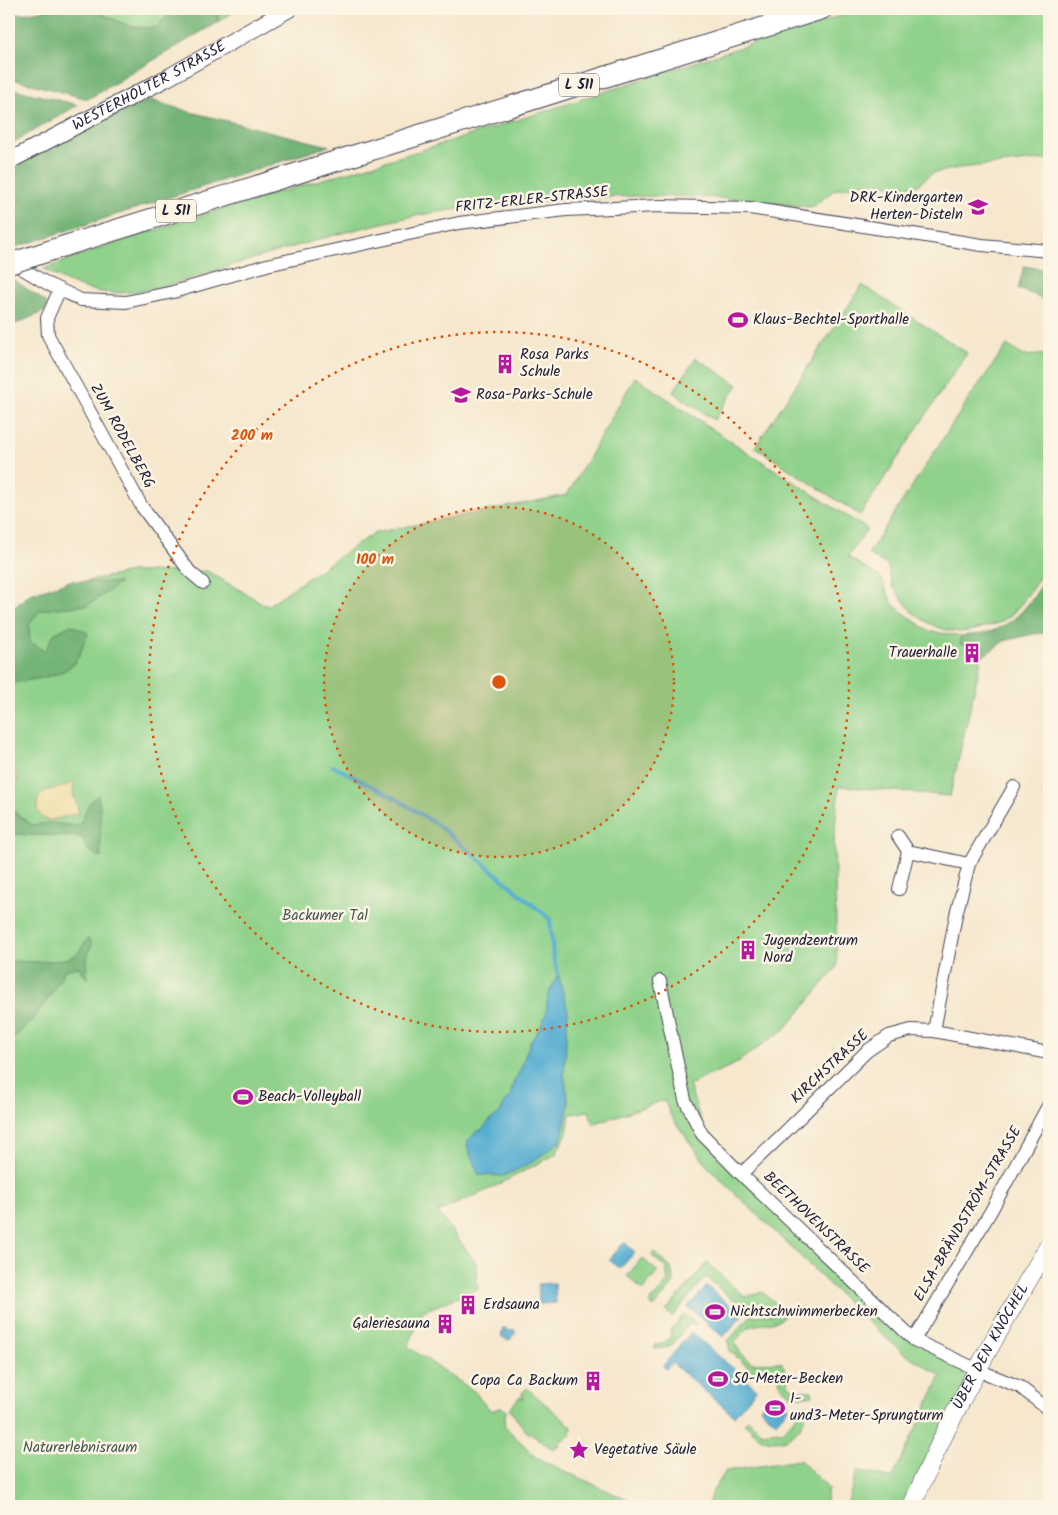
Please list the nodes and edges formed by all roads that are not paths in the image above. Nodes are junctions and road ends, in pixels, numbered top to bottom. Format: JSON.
{"nodes":[{"id":1,"x":289,"y":9,"type":"edge"},
{"id":2,"x":822,"y":9,"type":"edge"},
{"id":3,"x":9,"y":161,"type":"edge"},
{"id":4,"x":1049,"y":251,"type":"edge"},
{"id":5,"x":9,"y":254,"type":"edge"},
{"id":6,"x":9,"y":264,"type":"edge"},
{"id":7,"x":59,"y":291,"type":"junction"},
{"id":8,"x":203,"y":584,"type":"dead end"},
{"id":9,"x":1014,"y":787,"type":"dead end"},
{"id":10,"x":898,"y":836,"type":"dead end"},
{"id":11,"x":908,"y":851,"type":"junction"},
{"id":12,"x":969,"y":864,"type":"junction"},
{"id":13,"x":898,"y":889,"type":"dead end"},
{"id":14,"x":660,"y":981,"type":"dead end"},
{"id":15,"x":934,"y":1030,"type":"junction"},
{"id":16,"x":1049,"y":1053,"type":"edge"},
{"id":17,"x":1049,"y":1104,"type":"edge"},
{"id":18,"x":741,"y":1174,"type":"junction"},
{"id":19,"x":1049,"y":1245,"type":"edge"},
{"id":20,"x":914,"y":1340,"type":"junction"},
{"id":21,"x":978,"y":1370,"type":"junction"},
{"id":22,"x":1049,"y":1410,"type":"edge"},
{"id":23,"x":912,"y":1506,"type":"edge"}],
"edges":[{"from":1,"to":3,"type":"street","name":"WESTERHOLTER STRASSE"},
{"from":2,"to":6,"type":"main road","number":"L 511","bridge":true},
{"from":4,"to":7,"type":"street","name":"FRITZ-ERLER-STRASSE"},
{"from":5,"to":7,"type":"street","name":"FRITZ-ERLER-STRASSE"},
{"from":7,"to":8,"type":"street","name":"ZUM RODELBERG"},
{"from":9,"to":12,"type":"street"},
{"from":10,"to":11,"type":"street"},
{"from":11,"to":12,"type":"street"},
{"from":11,"to":13,"type":"street"},
{"from":12,"to":15,"type":"street"},
{"from":14,"to":18,"type":"street","name":"BEETHOVENSTRASSE"},
{"from":15,"to":16,"type":"street","name":"KIRCHSTRASSE"},
{"from":15,"to":18,"type":"street","name":"KIRCHSTRASSE"},
{"from":17,"to":20,"type":"street","name":"ELSA-BRÄNDSTRÖM-STRASSE"},
{"from":18,"to":20,"type":"street","name":"BEETHOVENSTRASSE"},
{"from":19,"to":21,"type":"main road","name":"ÜBER DEN KNÖCHEL"},
{"from":20,"to":21,"type":"street","name":"BEETHOVENSTRASSE"},
{"from":21,"to":22,"type":"street","name":"BEETHOVENSTRASSE"},
{"from":21,"to":23,"type":"main road","name":"ÜBER DEN KNÖCHEL"}]}
